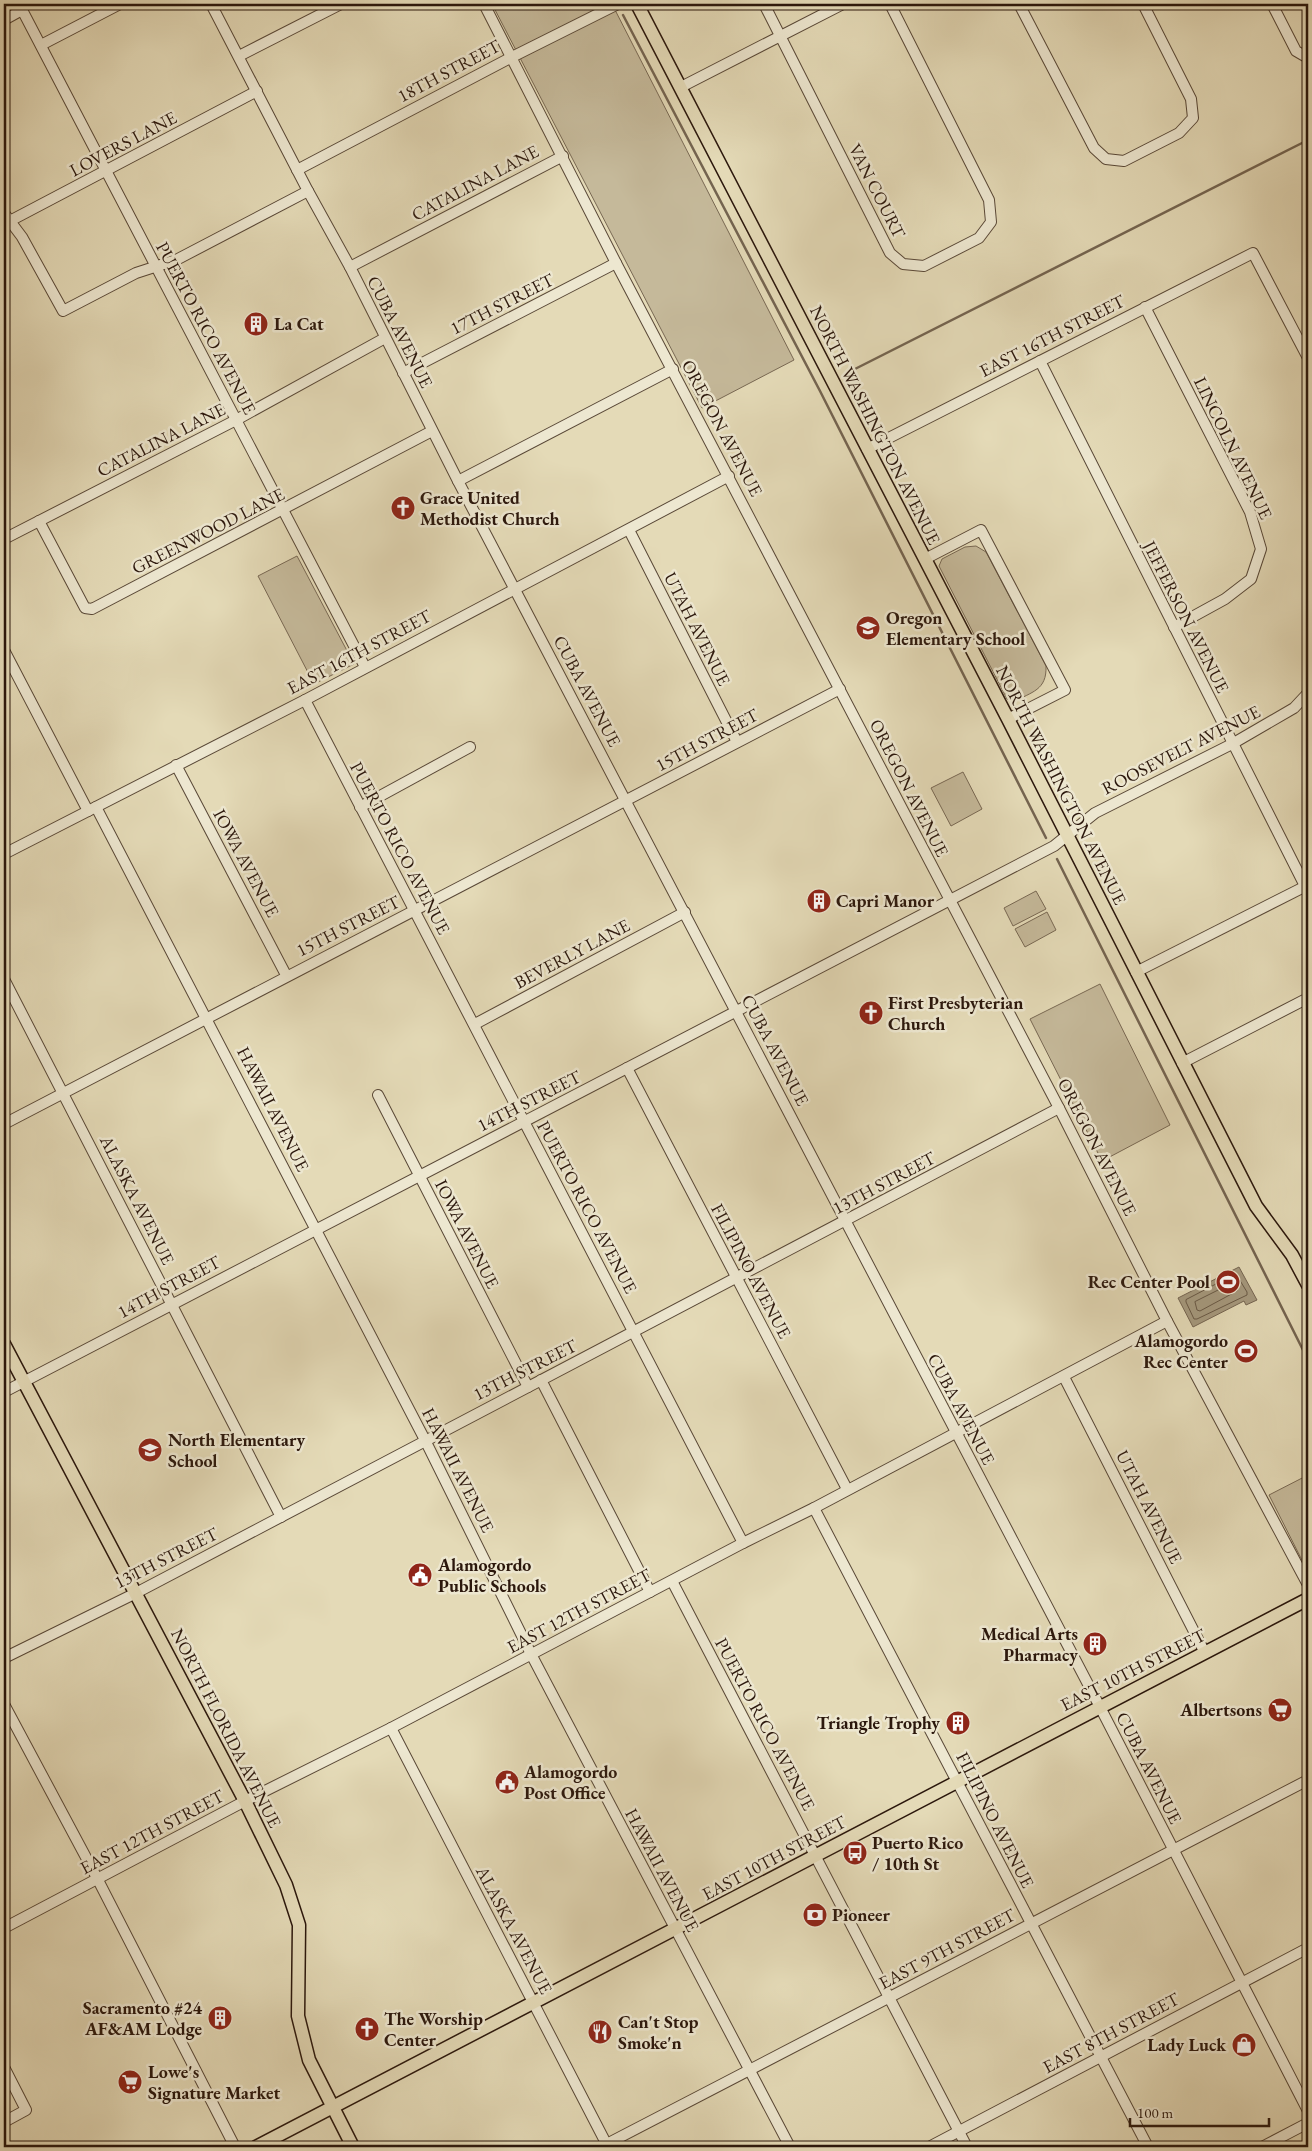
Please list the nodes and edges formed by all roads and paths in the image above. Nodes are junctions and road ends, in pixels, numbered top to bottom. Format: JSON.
{"nodes":[{"id":1,"x":120,"y":4,"type":"edge"},
{"id":2,"x":211,"y":4,"type":"edge"},
{"id":3,"x":341,"y":4,"type":"edge"},
{"id":4,"x":484,"y":4,"type":"edge"},
{"id":5,"x":618,"y":4,"type":"edge"},
{"id":6,"x":636,"y":4,"type":"edge"},
{"id":7,"x":764,"y":4,"type":"edge"},
{"id":8,"x":842,"y":4,"type":"edge"},
{"id":9,"x":890,"y":4,"type":"edge"},
{"id":10,"x":1019,"y":4,"type":"edge"},
{"id":11,"x":1143,"y":4,"type":"edge"},
{"id":12,"x":1272,"y":4,"type":"edge"},
{"id":13,"x":21,"y":7,"type":"edge"},
{"id":14,"x":4,"y":20,"type":"edge"},
{"id":15,"x":780,"y":36,"type":"junction"},
{"id":16,"x":41,"y":45,"type":"junction"},
{"id":17,"x":239,"y":56,"type":"junction"},
{"id":18,"x":512,"y":56,"type":"junction"},
{"id":19,"x":1308,"y":58,"type":"edge"},
{"id":20,"x":681,"y":87,"type":"junction"},
{"id":21,"x":257,"y":90,"type":"junction"},
{"id":22,"x":563,"y":156,"type":"junction"},
{"id":23,"x":298,"y":170,"type":"junction"},
{"id":24,"x":107,"y":171,"type":"junction"},
{"id":25,"x":308,"y":192,"type":"junction"},
{"id":26,"x":6,"y":220,"type":"edge"},
{"id":27,"x":616,"y":263,"type":"junction"},
{"id":28,"x":155,"y":266,"type":"junction"},
{"id":29,"x":350,"y":267,"type":"junction"},
{"id":30,"x":1145,"y":307,"type":"junction"},
{"id":31,"x":385,"y":338,"type":"junction"},
{"id":32,"x":1308,"y":358,"type":"edge"},
{"id":33,"x":1040,"y":361,"type":"junction"},
{"id":34,"x":673,"y":369,"type":"junction"},
{"id":35,"x":403,"y":373,"type":"junction"},
{"id":36,"x":236,"y":420,"type":"junction"},
{"id":37,"x":432,"y":431,"type":"junction"},
{"id":38,"x":867,"y":449,"type":"junction"},
{"id":39,"x":729,"y":476,"type":"junction"},
{"id":40,"x":458,"y":481,"type":"junction"},
{"id":41,"x":285,"y":510,"type":"junction"},
{"id":42,"x":39,"y":521,"type":"junction"},
{"id":43,"x":629,"y":530,"type":"junction"},
{"id":44,"x":4,"y":539,"type":"edge"},
{"id":45,"x":924,"y":559,"type":"junction"},
{"id":46,"x":515,"y":589,"type":"junction"},
{"id":47,"x":1174,"y":627,"type":"junction"},
{"id":48,"x":4,"y":650,"type":"edge"},
{"id":49,"x":365,"y":667,"type":"junction"},
{"id":50,"x":840,"y":689,"type":"junction"},
{"id":51,"x":1308,"y":693,"type":"edge"},
{"id":52,"x":305,"y":700,"type":"junction"},
{"id":53,"x":1008,"y":719,"type":"junction"},
{"id":54,"x":737,"y":742,"type":"junction"},
{"id":55,"x":1232,"y":744,"type":"junction"},
{"id":56,"x":470,"y":747,"type":"dead end"},
{"id":57,"x":176,"y":765,"type":"junction"},
{"id":58,"x":626,"y":800,"type":"junction"},
{"id":59,"x":360,"y":807,"type":"junction"},
{"id":60,"x":92,"y":809,"type":"junction"},
{"id":61,"x":1068,"y":836,"type":"junction"},
{"id":62,"x":4,"y":854,"type":"edge"},
{"id":63,"x":1307,"y":885,"type":"edge"},
{"id":64,"x":949,"y":900,"type":"junction"},
{"id":65,"x":415,"y":911,"type":"junction"},
{"id":66,"x":685,"y":912,"type":"junction"},
{"id":67,"x":1136,"y":972,"type":"junction"},
{"id":68,"x":286,"y":975,"type":"junction"},
{"id":69,"x":4,"y":979,"type":"edge"},
{"id":70,"x":1307,"y":1003,"type":"edge"},
{"id":71,"x":736,"y":1012,"type":"junction"},
{"id":72,"x":208,"y":1018,"type":"junction"},
{"id":73,"x":475,"y":1024,"type":"junction"},
{"id":74,"x":1182,"y":1063,"type":"junction"},
{"id":75,"x":627,"y":1068,"type":"junction"},
{"id":76,"x":63,"y":1092,"type":"junction"},
{"id":77,"x":378,"y":1094,"type":"dead end"},
{"id":78,"x":1059,"y":1108,"type":"junction"},
{"id":79,"x":524,"y":1122,"type":"junction"},
{"id":80,"x":4,"y":1124,"type":"edge"},
{"id":81,"x":419,"y":1176,"type":"junction"},
{"id":82,"x":846,"y":1221,"type":"junction"},
{"id":83,"x":316,"y":1229,"type":"junction"},
{"id":84,"x":737,"y":1279,"type":"junction"},
{"id":85,"x":1307,"y":1279,"type":"edge"},
{"id":86,"x":173,"y":1304,"type":"junction"},
{"id":87,"x":1167,"y":1321,"type":"junction"},
{"id":88,"x":634,"y":1333,"type":"junction"},
{"id":89,"x":4,"y":1344,"type":"edge"},
{"id":90,"x":1064,"y":1377,"type":"junction"},
{"id":91,"x":541,"y":1380,"type":"junction"},
{"id":92,"x":24,"y":1382,"type":"junction"},
{"id":93,"x":528,"y":1387,"type":"junction"},
{"id":94,"x":4,"y":1392,"type":"edge"},
{"id":95,"x":955,"y":1433,"type":"junction"},
{"id":96,"x":425,"y":1440,"type":"junction"},
{"id":97,"x":847,"y":1489,"type":"junction"},
{"id":98,"x":814,"y":1508,"type":"junction"},
{"id":99,"x":282,"y":1517,"type":"junction"},
{"id":100,"x":743,"y":1543,"type":"junction"},
{"id":101,"x":672,"y":1581,"type":"junction"},
{"id":102,"x":1308,"y":1586,"type":"edge"},
{"id":103,"x":650,"y":1592,"type":"junction"},
{"id":104,"x":136,"y":1593,"type":"junction"},
{"id":105,"x":1308,"y":1599,"type":"edge"},
{"id":106,"x":1205,"y":1653,"type":"junction"},
{"id":107,"x":531,"y":1654,"type":"junction"},
{"id":108,"x":4,"y":1658,"type":"edge"},
{"id":109,"x":4,"y":1704,"type":"edge"},
{"id":110,"x":1100,"y":1707,"type":"junction"},
{"id":111,"x":391,"y":1728,"type":"junction"},
{"id":112,"x":1308,"y":1780,"type":"edge"},
{"id":113,"x":957,"y":1782,"type":"junction"},
{"id":114,"x":245,"y":1801,"type":"junction"},
{"id":115,"x":1173,"y":1851,"type":"junction"},
{"id":116,"x":815,"y":1856,"type":"junction"},
{"id":117,"x":97,"y":1878,"type":"junction"},
{"id":118,"x":1031,"y":1924,"type":"junction"},
{"id":119,"x":4,"y":1928,"type":"edge"},
{"id":120,"x":674,"y":1929,"type":"junction"},
{"id":121,"x":1308,"y":1948,"type":"edge"},
{"id":122,"x":1242,"y":1983,"type":"junction"},
{"id":123,"x":890,"y":1998,"type":"junction"},
{"id":124,"x":534,"y":2003,"type":"junction"},
{"id":125,"x":1100,"y":2057,"type":"junction"},
{"id":126,"x":4,"y":2067,"type":"edge"},
{"id":127,"x":751,"y":2070,"type":"junction"},
{"id":128,"x":333,"y":2107,"type":"junction"},
{"id":129,"x":1308,"y":2111,"type":"edge"},
{"id":130,"x":4,"y":2122,"type":"edge"},
{"id":131,"x":1308,"y":2123,"type":"edge"},
{"id":132,"x":959,"y":2132,"type":"junction"},
{"id":133,"x":606,"y":2146,"type":"edge"},
{"id":134,"x":235,"y":2147,"type":"edge"},
{"id":135,"x":256,"y":2147,"type":"edge"},
{"id":136,"x":354,"y":2147,"type":"edge"},
{"id":137,"x":790,"y":2147,"type":"edge"},
{"id":138,"x":929,"y":2147,"type":"edge"},
{"id":139,"x":967,"y":2147,"type":"edge"},
{"id":140,"x":1148,"y":2147,"type":"edge"},
{"id":141,"x":1262,"y":2147,"type":"edge"}],
"edges":[{"from":1,"to":16,"type":"street"},
{"from":2,"to":17,"type":"street","name":"CUBA AVENUE"},
{"from":3,"to":17,"type":"street"},
{"from":4,"to":18,"type":"street","name":"OREGON AVENUE"},
{"from":5,"to":18,"type":"street","name":"18TH STREET"},
{"from":6,"to":20,"type":"main road","name":"NORTH WASHINGTON AVENUE"},
{"from":7,"to":15,"type":"street","name":"VAN COURT"},
{"from":8,"to":15,"type":"street"},
{"from":9,"to":15,"type":"street","name":"VAN COURT"},
{"from":10,"to":11,"type":"street"},
{"from":12,"to":19,"type":"street"},
{"from":13,"to":14,"type":"street"},
{"from":13,"to":16,"type":"street","name":"PUERTO RICO AVENUE"},
{"from":15,"to":20,"type":"street"},
{"from":16,"to":24,"type":"street","name":"PUERTO RICO AVENUE"},
{"from":17,"to":21,"type":"street","name":"CUBA AVENUE"},
{"from":18,"to":22,"type":"street","name":"OREGON AVENUE"},
{"from":18,"to":23,"type":"street","name":"18TH STREET"},
{"from":20,"to":38,"type":"main road","name":"NORTH WASHINGTON AVENUE"},
{"from":21,"to":23,"type":"street","name":"CUBA AVENUE"},
{"from":21,"to":24,"type":"street","name":"LOVERS LANE"},
{"from":22,"to":27,"type":"street","name":"OREGON AVENUE"},
{"from":22,"to":29,"type":"street","name":"CATALINA LANE"},
{"from":23,"to":25,"type":"street","name":"CUBA AVENUE"},
{"from":24,"to":26,"type":"street","name":"LOVERS LANE"},
{"from":24,"to":28,"type":"street","name":"PUERTO RICO AVENUE"},
{"from":25,"to":28,"type":"street"},
{"from":25,"to":29,"type":"street","name":"CUBA AVENUE"},
{"from":26,"to":28,"type":"street"},
{"from":27,"to":34,"type":"street","name":"OREGON AVENUE"},
{"from":27,"to":35,"type":"street","name":"17TH STREET"},
{"from":28,"to":36,"type":"street","name":"PUERTO RICO AVENUE"},
{"from":29,"to":31,"type":"street","name":"CUBA AVENUE"},
{"from":30,"to":32,"type":"street","name":"EAST 16TH STREET"},
{"from":30,"to":33,"type":"street","name":"EAST 16TH STREET"},
{"from":30,"to":47,"type":"street","name":"LINCOLN AVENUE"},
{"from":31,"to":35,"type":"street","name":"CUBA AVENUE"},
{"from":31,"to":36,"type":"street","name":"CATALINA LANE"},
{"from":33,"to":38,"type":"street","name":"EAST 16TH STREET"},
{"from":33,"to":47,"type":"street","name":"JEFFERSON AVENUE"},
{"from":34,"to":39,"type":"street","name":"OREGON AVENUE"},
{"from":34,"to":40,"type":"street"},
{"from":35,"to":37,"type":"street","name":"CUBA AVENUE"},
{"from":36,"to":41,"type":"street","name":"PUERTO RICO AVENUE"},
{"from":36,"to":42,"type":"street","name":"CATALINA LANE"},
{"from":37,"to":40,"type":"street","name":"CUBA AVENUE"},
{"from":37,"to":41,"type":"street","name":"GREENWOOD LANE"},
{"from":38,"to":45,"type":"main road","name":"NORTH WASHINGTON AVENUE"},
{"from":39,"to":43,"type":"street","name":"EAST 16TH STREET"},
{"from":39,"to":50,"type":"street","name":"OREGON AVENUE"},
{"from":40,"to":46,"type":"street","name":"CUBA AVENUE"},
{"from":41,"to":42,"type":"street","name":"GREENWOOD LANE"},
{"from":41,"to":49,"type":"street","name":"PUERTO RICO AVENUE"},
{"from":42,"to":44,"type":"street","name":"CATALINA LANE"},
{"from":43,"to":46,"type":"street","name":"EAST 16TH STREET"},
{"from":43,"to":54,"type":"street","name":"UTAH AVENUE"},
{"from":45,"to":53,"type":"main road","name":"NORTH WASHINGTON AVENUE"},
{"from":45,"to":53,"type":"street"},
{"from":46,"to":49,"type":"street","name":"EAST 16TH STREET"},
{"from":46,"to":58,"type":"street","name":"CUBA AVENUE"},
{"from":47,"to":55,"type":"street","name":"JEFFERSON AVENUE"},
{"from":48,"to":60,"type":"street","name":"HAWAII AVENUE"},
{"from":49,"to":52,"type":"street","name":"EAST 16TH STREET"},
{"from":50,"to":54,"type":"street","name":"15TH STREET"},
{"from":50,"to":64,"type":"street","name":"OREGON AVENUE"},
{"from":51,"to":55,"type":"street","name":"ROOSEVELT AVENUE"},
{"from":52,"to":57,"type":"street","name":"EAST 16TH STREET"},
{"from":52,"to":59,"type":"street","name":"PUERTO RICO AVENUE"},
{"from":53,"to":61,"type":"main road","name":"NORTH WASHINGTON AVENUE"},
{"from":54,"to":58,"type":"street","name":"15TH STREET"},
{"from":55,"to":61,"type":"street","name":"ROOSEVELT AVENUE"},
{"from":55,"to":63,"type":"street","name":"JEFFERSON AVENUE"},
{"from":56,"to":59,"type":"street"},
{"from":57,"to":60,"type":"street","name":"EAST 16TH STREET"},
{"from":57,"to":68,"type":"street","name":"IOWA AVENUE"},
{"from":58,"to":65,"type":"street","name":"15TH STREET"},
{"from":58,"to":66,"type":"street","name":"CUBA AVENUE"},
{"from":59,"to":65,"type":"street","name":"PUERTO RICO AVENUE"},
{"from":60,"to":62,"type":"street","name":"EAST 16TH STREET"},
{"from":60,"to":72,"type":"street","name":"HAWAII AVENUE"},
{"from":61,"to":64,"type":"street","name":"14TH STREET"},
{"from":61,"to":67,"type":"main road","name":"NORTH WASHINGTON AVENUE"},
{"from":63,"to":67,"type":"street"},
{"from":64,"to":71,"type":"street","name":"14TH STREET"},
{"from":64,"to":78,"type":"street","name":"OREGON AVENUE"},
{"from":65,"to":68,"type":"street","name":"15TH STREET"},
{"from":65,"to":73,"type":"street","name":"PUERTO RICO AVENUE"},
{"from":66,"to":71,"type":"street","name":"CUBA AVENUE"},
{"from":66,"to":73,"type":"street","name":"BEVERLY LANE"},
{"from":67,"to":74,"type":"main road","name":"NORTH WASHINGTON AVENUE"},
{"from":68,"to":72,"type":"street","name":"15TH STREET"},
{"from":69,"to":76,"type":"street","name":"ALASKA AVENUE"},
{"from":70,"to":74,"type":"street"},
{"from":71,"to":75,"type":"street","name":"14TH STREET"},
{"from":71,"to":82,"type":"street","name":"CUBA AVENUE"},
{"from":72,"to":76,"type":"street","name":"15TH STREET"},
{"from":72,"to":83,"type":"street","name":"HAWAII AVENUE"},
{"from":73,"to":79,"type":"street","name":"PUERTO RICO AVENUE"},
{"from":74,"to":85,"type":"main road","name":"NORTH WASHINGTON AVENUE"},
{"from":75,"to":79,"type":"street","name":"14TH STREET"},
{"from":75,"to":84,"type":"street","name":"FILIPINO AVENUE"},
{"from":76,"to":80,"type":"street","name":"15TH STREET"},
{"from":76,"to":86,"type":"street","name":"ALASKA AVENUE"},
{"from":77,"to":81,"type":"street","name":"IOWA AVENUE"},
{"from":78,"to":82,"type":"street","name":"13TH STREET"},
{"from":78,"to":87,"type":"street","name":"OREGON AVENUE"},
{"from":79,"to":81,"type":"street","name":"14TH STREET"},
{"from":79,"to":88,"type":"street","name":"PUERTO RICO AVENUE"},
{"from":81,"to":83,"type":"street","name":"14TH STREET"},
{"from":81,"to":93,"type":"street","name":"IOWA AVENUE"},
{"from":82,"to":84,"type":"street","name":"13TH STREET"},
{"from":82,"to":95,"type":"street","name":"CUBA AVENUE"},
{"from":83,"to":86,"type":"street","name":"14TH STREET"},
{"from":83,"to":96,"type":"street","name":"HAWAII AVENUE"},
{"from":84,"to":88,"type":"street","name":"13TH STREET"},
{"from":84,"to":97,"type":"street","name":"FILIPINO AVENUE"},
{"from":86,"to":92,"type":"street","name":"14TH STREET"},
{"from":86,"to":99,"type":"street","name":"ALASKA AVENUE"},
{"from":87,"to":90,"type":"street","name":"EAST 12TH STREET"},
{"from":87,"to":102,"type":"street","name":"OREGON AVENUE"},
{"from":88,"to":91,"type":"street","name":"13TH STREET"},
{"from":88,"to":100,"type":"street","name":"PUERTO RICO AVENUE"},
{"from":89,"to":92,"type":"main road","name":"NORTH FLORIDA AVENUE"},
{"from":90,"to":95,"type":"street","name":"EAST 12TH STREET"},
{"from":90,"to":106,"type":"street","name":"UTAH AVENUE"},
{"from":91,"to":93,"type":"street","name":"13TH STREET"},
{"from":91,"to":103,"type":"street"},
{"from":92,"to":94,"type":"street","name":"14TH STREET"},
{"from":92,"to":104,"type":"main road","name":"NORTH FLORIDA AVENUE"},
{"from":93,"to":96,"type":"street","name":"13TH STREET"},
{"from":95,"to":97,"type":"street","name":"EAST 12TH STREET"},
{"from":95,"to":110,"type":"street","name":"CUBA AVENUE"},
{"from":96,"to":99,"type":"street","name":"13TH STREET"},
{"from":96,"to":107,"type":"street","name":"HAWAII AVENUE"},
{"from":97,"to":98,"type":"street","name":"EAST 12TH STREET"},
{"from":98,"to":100,"type":"street","name":"EAST 12TH STREET"},
{"from":98,"to":113,"type":"street","name":"FILIPINO AVENUE"},
{"from":99,"to":104,"type":"street","name":"13TH STREET"},
{"from":100,"to":101,"type":"street","name":"EAST 12TH STREET"},
{"from":101,"to":103,"type":"street","name":"EAST 12TH STREET"},
{"from":101,"to":116,"type":"street","name":"PUERTO RICO AVENUE"},
{"from":103,"to":107,"type":"street","name":"EAST 12TH STREET"},
{"from":104,"to":108,"type":"street","name":"13TH STREET"},
{"from":104,"to":114,"type":"main road","name":"NORTH FLORIDA AVENUE"},
{"from":105,"to":106,"type":"main road","name":"EAST 10TH STREET"},
{"from":106,"to":110,"type":"main road","name":"EAST 10TH STREET"},
{"from":107,"to":111,"type":"street","name":"EAST 12TH STREET"},
{"from":107,"to":120,"type":"street","name":"HAWAII AVENUE"},
{"from":109,"to":117,"type":"street"},
{"from":110,"to":113,"type":"main road","name":"EAST 10TH STREET"},
{"from":110,"to":115,"type":"street","name":"CUBA AVENUE"},
{"from":111,"to":114,"type":"street","name":"EAST 12TH STREET"},
{"from":111,"to":124,"type":"street","name":"ALASKA AVENUE"},
{"from":112,"to":115,"type":"street","name":"EAST 9TH STREET"},
{"from":113,"to":116,"type":"main road","name":"EAST 10TH STREET"},
{"from":113,"to":118,"type":"street","name":"FILIPINO AVENUE"},
{"from":114,"to":117,"type":"street","name":"EAST 12TH STREET"},
{"from":114,"to":128,"type":"main road","name":"NORTH FLORIDA AVENUE"},
{"from":115,"to":118,"type":"street","name":"EAST 9TH STREET"},
{"from":115,"to":122,"type":"street","name":"CUBA AVENUE"},
{"from":116,"to":120,"type":"main road","name":"EAST 10TH STREET"},
{"from":116,"to":123,"type":"street","name":"PUERTO RICO AVENUE"},
{"from":117,"to":119,"type":"street","name":"EAST 12TH STREET"},
{"from":117,"to":134,"type":"street"},
{"from":118,"to":123,"type":"street","name":"EAST 9TH STREET"},
{"from":118,"to":125,"type":"street","name":"FILIPINO AVENUE"},
{"from":120,"to":124,"type":"main road","name":"EAST 10TH STREET"},
{"from":120,"to":127,"type":"street","name":"HAWAII AVENUE"},
{"from":121,"to":122,"type":"street","name":"EAST 8TH STREET"},
{"from":122,"to":125,"type":"street","name":"EAST 8TH STREET"},
{"from":122,"to":129,"type":"street","name":"CUBA AVENUE"},
{"from":123,"to":127,"type":"street","name":"EAST 9TH STREET"},
{"from":123,"to":132,"type":"street","name":"PUERTO RICO AVENUE"},
{"from":124,"to":128,"type":"main road","name":"EAST 10TH STREET"},
{"from":124,"to":133,"type":"street","name":"ALASKA AVENUE"},
{"from":125,"to":132,"type":"street","name":"EAST 8TH STREET"},
{"from":125,"to":140,"type":"street","name":"FILIPINO AVENUE"},
{"from":126,"to":130,"type":"street"},
{"from":127,"to":133,"type":"street","name":"EAST 9TH STREET"},
{"from":127,"to":137,"type":"street","name":"HAWAII AVENUE"},
{"from":128,"to":135,"type":"main road","name":"EAST 10TH STREET"},
{"from":128,"to":136,"type":"main road","name":"NORTH FLORIDA AVENUE"},
{"from":131,"to":141,"type":"street"},
{"from":132,"to":138,"type":"street","name":"EAST 8TH STREET"},
{"from":132,"to":139,"type":"street","name":"PUERTO RICO AVENUE"}]}
